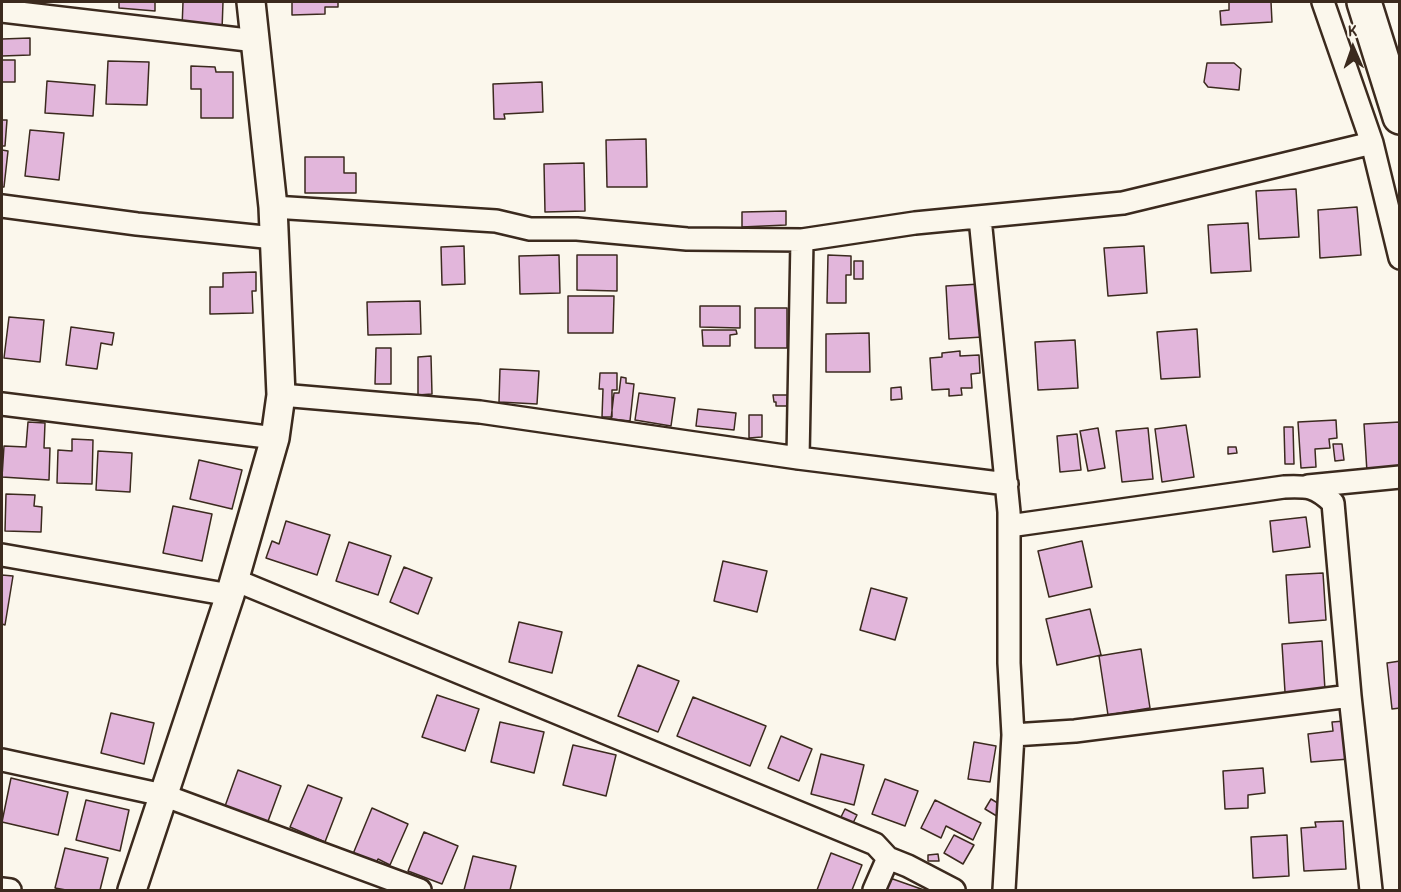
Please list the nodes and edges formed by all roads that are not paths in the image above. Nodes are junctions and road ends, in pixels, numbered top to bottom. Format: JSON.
{"nodes":[{"id":1,"x":251,"y":2,"type":"edge"},
{"id":2,"x":1323,"y":2,"type":"edge"},
{"id":3,"x":1364,"y":2,"type":"edge"},
{"id":4,"x":2,"y":10,"type":"edge"},
{"id":5,"x":256,"y":41,"type":"junction"},
{"id":6,"x":1400,"y":117,"type":"edge"},
{"id":7,"x":1372,"y":142,"type":"junction"},
{"id":8,"x":2,"y":206,"type":"edge"},
{"id":9,"x":273,"y":207,"type":"junction"},
{"id":10,"x":980,"y":218,"type":"junction"},
{"id":11,"x":274,"y":238,"type":"junction"},
{"id":12,"x":802,"y":240,"type":"junction"},
{"id":13,"x":1400,"y":258,"type":"edge"},
{"id":14,"x":280,"y":395,"type":"junction"},
{"id":15,"x":2,"y":404,"type":"edge"},
{"id":16,"x":275,"y":438,"type":"junction"},
{"id":17,"x":798,"y":458,"type":"junction"},
{"id":18,"x":1400,"y":477,"type":"edge"},
{"id":19,"x":1006,"y":484,"type":"junction"},
{"id":20,"x":1308,"y":486,"type":"junction"},
{"id":21,"x":1009,"y":526,"type":"junction"},
{"id":22,"x":2,"y":555,"type":"edge"},
{"id":23,"x":233,"y":588,"type":"junction"},
{"id":24,"x":1350,"y":696,"type":"junction"},
{"id":25,"x":1013,"y":735,"type":"junction"},
{"id":26,"x":2,"y":760,"type":"edge"},
{"id":27,"x":163,"y":795,"type":"junction"},
{"id":28,"x":888,"y":858,"type":"junction"},
{"id":29,"x":2,"y":889,"type":"edge"},
{"id":30,"x":10,"y":891,"type":"edge"},
{"id":31,"x":132,"y":891,"type":"edge"},
{"id":32,"x":420,"y":891,"type":"edge"},
{"id":33,"x":874,"y":891,"type":"edge"},
{"id":34,"x":954,"y":891,"type":"edge"},
{"id":35,"x":1004,"y":891,"type":"edge"},
{"id":36,"x":1371,"y":891,"type":"edge"}],
"edges":[{"from":1,"to":5,"type":"street"},
{"from":2,"to":7,"type":"street"},
{"from":3,"to":6,"type":"highway"},
{"from":4,"to":5,"type":"street"},
{"from":5,"to":9,"type":"street"},
{"from":7,"to":10,"type":"street"},
{"from":7,"to":13,"type":"street"},
{"from":8,"to":11,"type":"street"},
{"from":9,"to":11,"type":"street"},
{"from":9,"to":12,"type":"street"},
{"from":10,"to":12,"type":"street"},
{"from":10,"to":19,"type":"street"},
{"from":11,"to":14,"type":"street"},
{"from":12,"to":17,"type":"street"},
{"from":14,"to":16,"type":"street"},
{"from":14,"to":17,"type":"street"},
{"from":15,"to":16,"type":"street"},
{"from":16,"to":23,"type":"street"},
{"from":17,"to":19,"type":"street"},
{"from":18,"to":20,"type":"street"},
{"from":19,"to":21,"type":"street"},
{"from":20,"to":21,"type":"street"},
{"from":20,"to":24,"type":"street"},
{"from":21,"to":25,"type":"street"},
{"from":22,"to":23,"type":"street"},
{"from":23,"to":27,"type":"street"},
{"from":23,"to":28,"type":"street"},
{"from":24,"to":25,"type":"street"},
{"from":24,"to":36,"type":"street"},
{"from":25,"to":35,"type":"street"},
{"from":26,"to":27,"type":"street"},
{"from":27,"to":31,"type":"street"},
{"from":27,"to":32,"type":"street"},
{"from":28,"to":33,"type":"street"},
{"from":28,"to":34,"type":"street"},
{"from":29,"to":30,"type":"street"}]}
